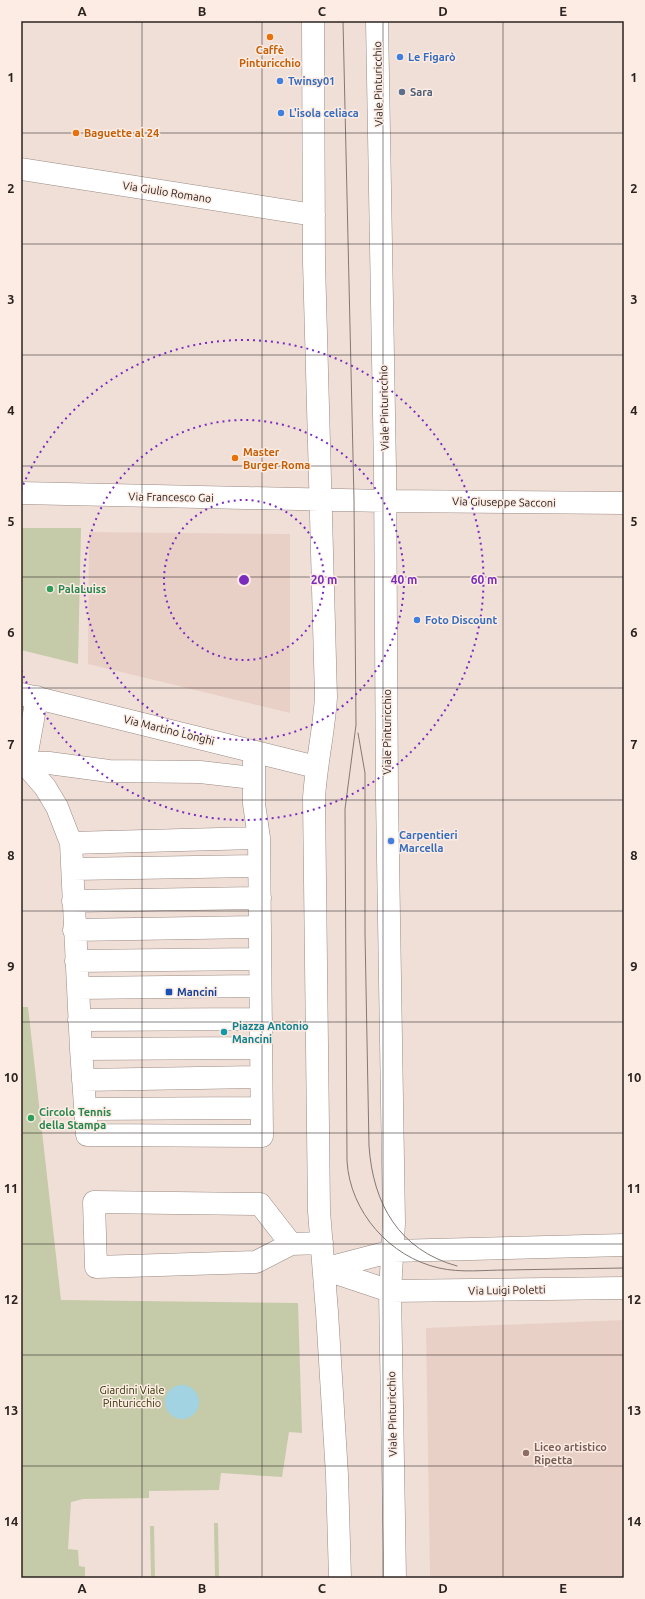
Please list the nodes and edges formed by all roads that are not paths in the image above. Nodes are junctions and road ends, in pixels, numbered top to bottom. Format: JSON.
{"nodes":[{"id":1,"x":314,"y":21,"type":"edge"},
{"id":2,"x":377,"y":21,"type":"edge"},
{"id":3,"x":21,"y":169,"type":"edge"},
{"id":4,"x":314,"y":215,"type":"junction"},
{"id":5,"x":21,"y":493,"type":"edge"},
{"id":6,"x":320,"y":500,"type":"junction"},
{"id":7,"x":385,"y":501,"type":"junction"},
{"id":8,"x":624,"y":503,"type":"edge"},
{"id":9,"x":29,"y":695,"type":"edge"},
{"id":10,"x":254,"y":752,"type":"junction"},
{"id":11,"x":23,"y":763,"type":"edge"},
{"id":12,"x":316,"y":767,"type":"junction"},
{"id":13,"x":253,"y":778,"type":"junction"},
{"id":14,"x":259,"y":838,"type":"junction"},
{"id":15,"x":71,"y":843,"type":"junction"},
{"id":16,"x":259,"y":866,"type":"junction"},
{"id":17,"x":73,"y":870,"type":"junction"},
{"id":18,"x":260,"y":898,"type":"junction"},
{"id":19,"x":73,"y":901,"type":"junction"},
{"id":20,"x":260,"y":927,"type":"junction"},
{"id":21,"x":74,"y":930,"type":"junction"},
{"id":22,"x":260,"y":959,"type":"junction"},
{"id":23,"x":76,"y":961,"type":"junction"},
{"id":24,"x":260,"y":986,"type":"junction"},
{"id":25,"x":78,"y":988,"type":"junction"},
{"id":26,"x":261,"y":1019,"type":"junction"},
{"id":27,"x":79,"y":1020,"type":"junction"},
{"id":28,"x":261,"y":1048,"type":"junction"},
{"id":29,"x":81,"y":1049,"type":"junction"},
{"id":30,"x":261,"y":1077,"type":"junction"},
{"id":31,"x":83,"y":1080,"type":"junction"},
{"id":32,"x":322,"y":1243,"type":"junction"},
{"id":33,"x":291,"y":1244,"type":"junction"},
{"id":34,"x":624,"y":1245,"type":"edge"},
{"id":35,"x":393,"y":1251,"type":"junction"},
{"id":36,"x":324,"y":1268,"type":"junction"},
{"id":37,"x":624,"y":1288,"type":"edge"},
{"id":38,"x":390,"y":1291,"type":"junction"},
{"id":39,"x":340,"y":1578,"type":"edge"},
{"id":40,"x":395,"y":1578,"type":"edge"}],
"edges":[{"from":1,"to":4,"type":"street"},
{"from":2,"to":7,"type":"street","name":"Viale Pinturicchio"},
{"from":3,"to":4,"type":"street","name":"Via Giulio Romano"},
{"from":4,"to":6,"type":"street"},
{"from":5,"to":6,"type":"street","name":"Via Francesco Gai"},
{"from":6,"to":7,"type":"street","name":"Via Francesco Gai"},
{"from":6,"to":12,"type":"street"},
{"from":7,"to":8,"type":"street","name":"Via Giuseppe Sacconi"},
{"from":7,"to":35,"type":"street","name":"Viale Pinturicchio"},
{"from":9,"to":10,"type":"street","name":"Via Martino Longhi"},
{"from":9,"to":11,"type":"street"},
{"from":10,"to":12,"type":"street","name":"Via Martino Longhi"},
{"from":10,"to":13,"type":"street"},
{"from":11,"to":13,"type":"street"},
{"from":11,"to":15,"type":"street"},
{"from":12,"to":32,"type":"street"},
{"from":13,"to":14,"type":"street"},
{"from":14,"to":15,"type":"street"},
{"from":14,"to":16,"type":"street"},
{"from":15,"to":17,"type":"street"},
{"from":16,"to":17,"type":"street"},
{"from":16,"to":18,"type":"street"},
{"from":17,"to":19,"type":"street"},
{"from":18,"to":19,"type":"street"},
{"from":18,"to":20,"type":"street"},
{"from":19,"to":21,"type":"street"},
{"from":20,"to":21,"type":"street"},
{"from":20,"to":22,"type":"street"},
{"from":21,"to":23,"type":"street"},
{"from":22,"to":23,"type":"street"},
{"from":22,"to":24,"type":"street"},
{"from":23,"to":25,"type":"street"},
{"from":24,"to":25,"type":"street"},
{"from":24,"to":26,"type":"street"},
{"from":25,"to":27,"type":"street"},
{"from":26,"to":27,"type":"street"},
{"from":26,"to":28,"type":"street"},
{"from":27,"to":29,"type":"street"},
{"from":28,"to":29,"type":"street"},
{"from":28,"to":30,"type":"street"},
{"from":29,"to":31,"type":"street"},
{"from":30,"to":31,"type":"street"},
{"from":30,"to":31,"type":"street"},
{"from":32,"to":33,"type":"street"},
{"from":32,"to":36,"type":"street"},
{"from":33,"to":33,"type":"street"},
{"from":34,"to":35,"type":"street"},
{"from":35,"to":36,"type":"street"},
{"from":35,"to":38,"type":"street","name":"Viale Pinturicchio"},
{"from":36,"to":38,"type":"street","name":"Via Luigi Poletti"},
{"from":36,"to":39,"type":"street"},
{"from":37,"to":38,"type":"street","name":"Via Luigi Poletti"},
{"from":38,"to":40,"type":"street","name":"Viale Pinturicchio"}]}
